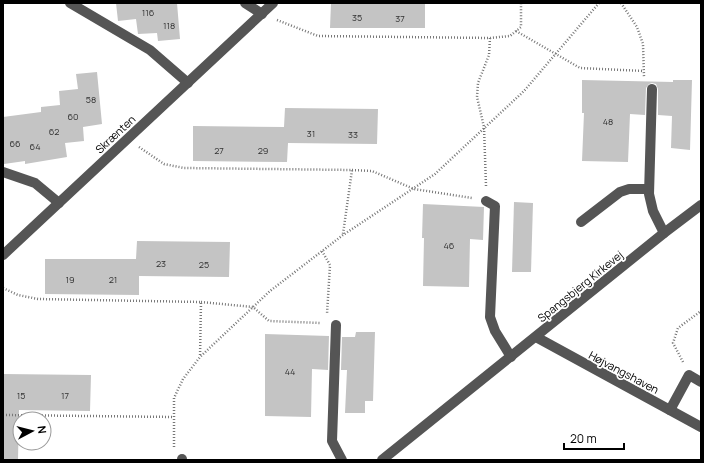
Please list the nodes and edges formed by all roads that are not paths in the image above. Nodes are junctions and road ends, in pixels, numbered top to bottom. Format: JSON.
{"nodes":[{"id":1,"x":70,"y":3,"type":"edge"},
{"id":2,"x":245,"y":3,"type":"edge"},
{"id":3,"x":273,"y":3,"type":"edge"},
{"id":4,"x":262,"y":14,"type":"junction"},
{"id":5,"x":188,"y":83,"type":"junction"},
{"id":6,"x":652,"y":89,"type":"road end"},
{"id":7,"x":3,"y":172,"type":"edge"},
{"id":8,"x":649,"y":189,"type":"junction"},
{"id":9,"x":486,"y":200,"type":"road end"},
{"id":10,"x":59,"y":203,"type":"junction"},
{"id":11,"x":701,"y":205,"type":"edge"},
{"id":12,"x":581,"y":222,"type":"dead end"},
{"id":13,"x":664,"y":233,"type":"junction"},
{"id":14,"x":3,"y":255,"type":"edge"},
{"id":15,"x":331,"y":324,"type":"road end"},
{"id":16,"x":536,"y":337,"type":"junction"},
{"id":17,"x":511,"y":357,"type":"junction"},
{"id":18,"x":701,"y":382,"type":"edge"},
{"id":19,"x":670,"y":410,"type":"junction"},
{"id":20,"x":701,"y":427,"type":"edge"},
{"id":21,"x":342,"y":460,"type":"edge"},
{"id":22,"x":382,"y":460,"type":"edge"}],
"edges":[{"from":1,"to":5,"type":"street"},
{"from":2,"to":4,"type":"street"},
{"from":3,"to":4,"type":"street","name":"Skrænten"},
{"from":4,"to":5,"type":"street","name":"Skrænten"},
{"from":5,"to":10,"type":"street","name":"Skrænten"},
{"from":6,"to":8,"type":"street"},
{"from":7,"to":10,"type":"street"},
{"from":8,"to":12,"type":"street"},
{"from":8,"to":13,"type":"street"},
{"from":9,"to":17,"type":"street"},
{"from":10,"to":14,"type":"street","name":"Skrænten"},
{"from":11,"to":13,"type":"street","name":"Spangsbjerg Kirkevej"},
{"from":13,"to":16,"type":"street","name":"Spangsbjerg Kirkevej"},
{"from":15,"to":21,"type":"street"},
{"from":16,"to":17,"type":"street","name":"Spangsbjerg Kirkevej"},
{"from":16,"to":19,"type":"street","name":"Højvangshaven"},
{"from":17,"to":22,"type":"street","name":"Spangsbjerg Kirkevej"},
{"from":18,"to":19,"type":"street"},
{"from":19,"to":20,"type":"street","name":"Højvangshaven"}]}
